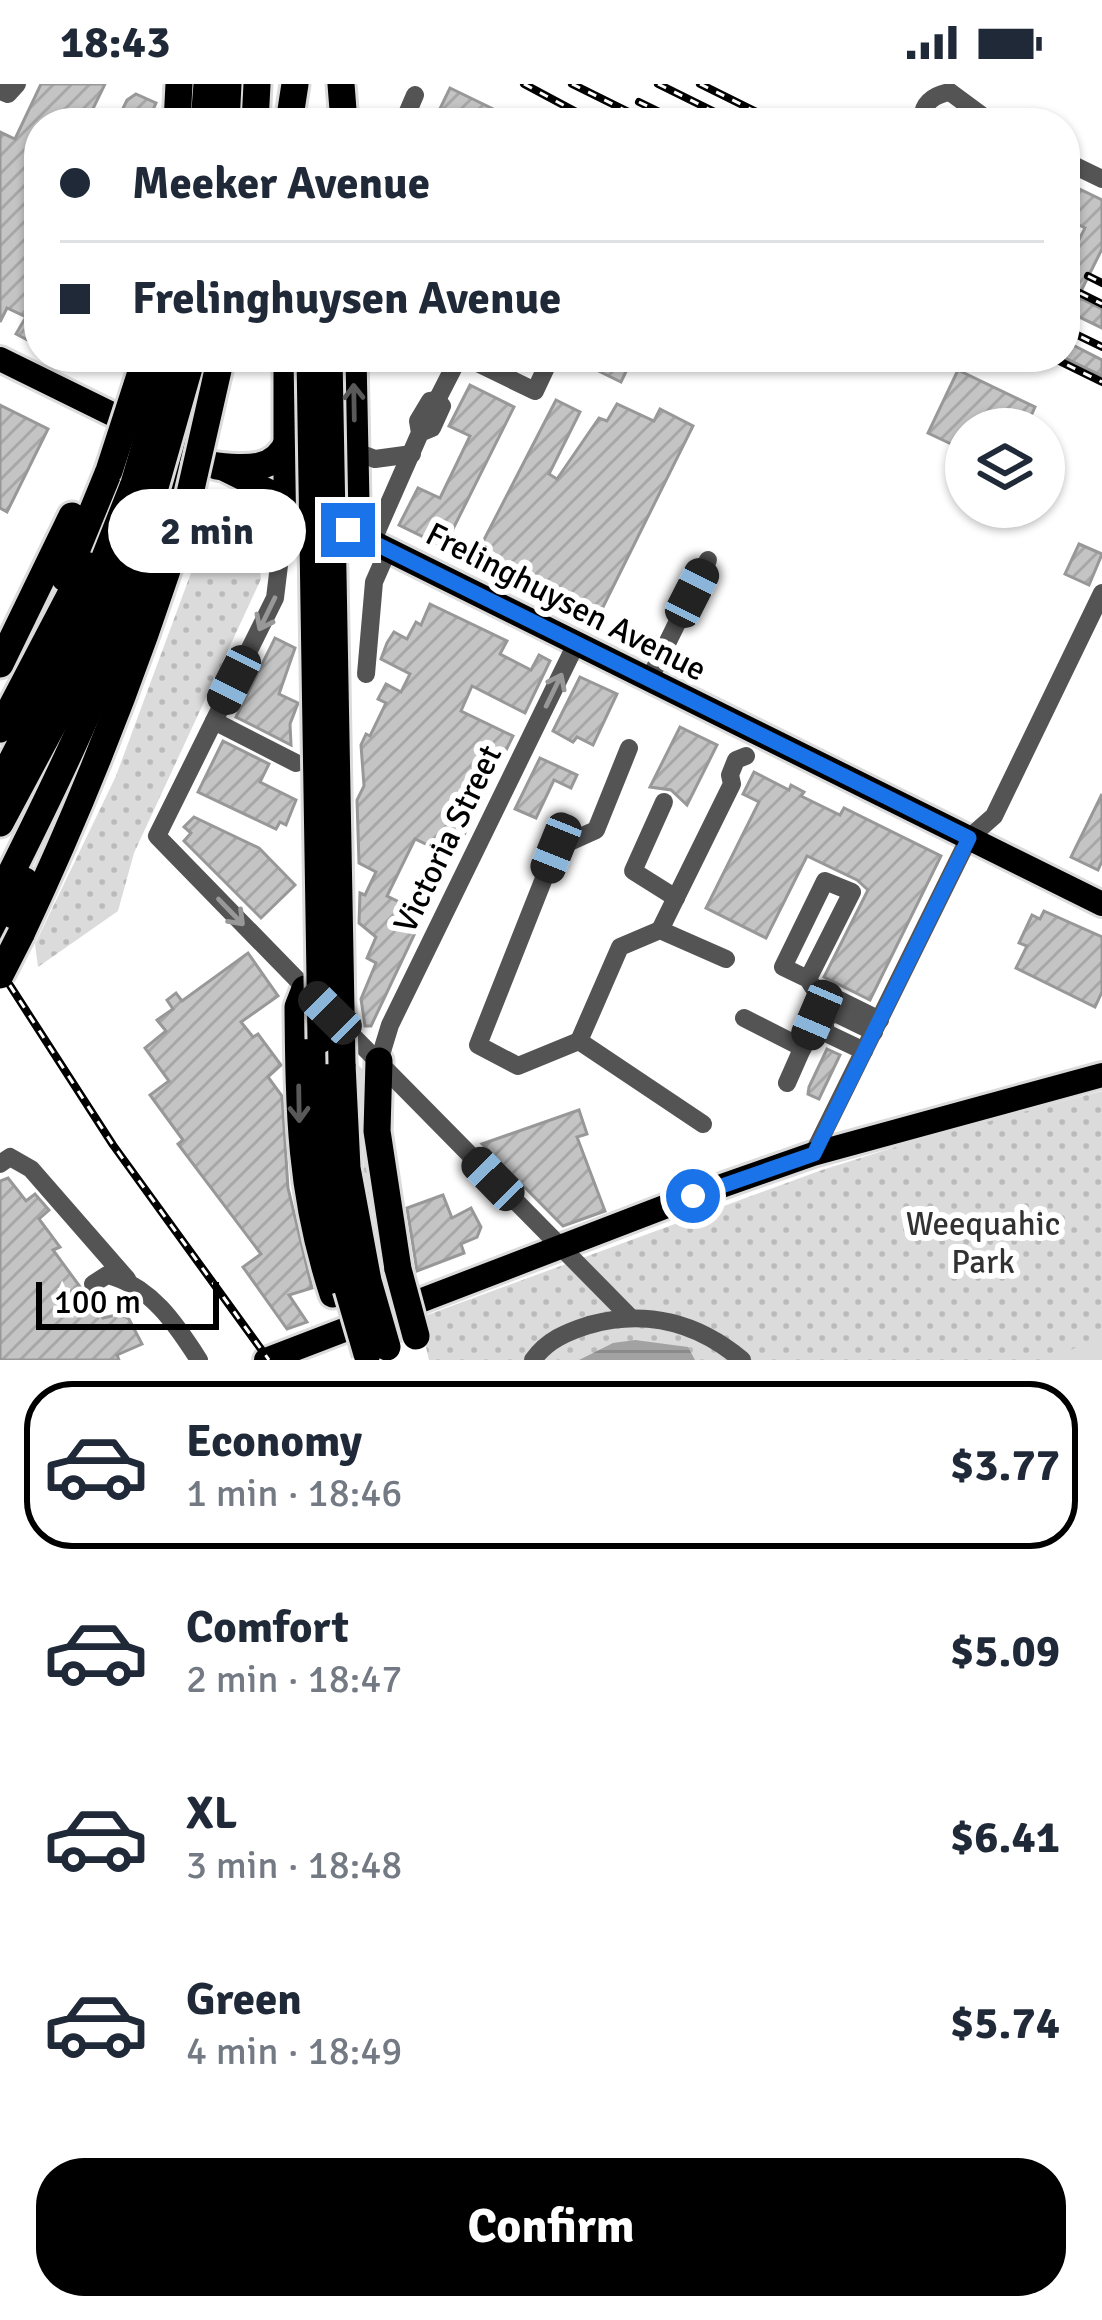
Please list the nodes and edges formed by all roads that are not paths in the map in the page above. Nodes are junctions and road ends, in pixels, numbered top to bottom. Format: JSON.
{"nodes":[{"id":1,"x":17,"y":84,"type":"edge"},
{"id":2,"x":0,"y":91,"type":"edge"},
{"id":3,"x":415,"y":95,"type":"dead end"},
{"id":4,"x":409,"y":108,"type":"edge"},
{"id":5,"x":925,"y":108,"type":"edge"},
{"id":6,"x":974,"y":108,"type":"edge"},
{"id":7,"x":2,"y":366,"type":"edge"},
{"id":8,"x":134,"y":372,"type":"edge"},
{"id":9,"x":145,"y":372,"type":"edge"},
{"id":10,"x":163,"y":372,"type":"edge"},
{"id":11,"x":188,"y":372,"type":"edge"},
{"id":12,"x":211,"y":372,"type":"edge"},
{"id":13,"x":286,"y":372,"type":"edge"},
{"id":14,"x":310,"y":372,"type":"edge"},
{"id":15,"x":329,"y":372,"type":"edge"},
{"id":16,"x":353,"y":372,"type":"edge"},
{"id":17,"x":453,"y":372,"type":"edge"},
{"id":18,"x":494,"y":372,"type":"edge"},
{"id":19,"x":544,"y":372,"type":"edge"},
{"id":20,"x":288,"y":429,"type":"junction"},
{"id":21,"x":356,"y":452,"type":"junction"},
{"id":22,"x":412,"y":454,"type":"junction"},
{"id":23,"x":217,"y":466,"type":"junction"},
{"id":24,"x":138,"y":486,"type":"junction"},
{"id":25,"x":287,"y":500,"type":"junction"},
{"id":26,"x":369,"y":541,"type":"junction"},
{"id":27,"x":708,"y":560,"type":"dead end"},
{"id":28,"x":52,"y":583,"type":"junction"},
{"id":29,"x":1102,"y":593,"type":"edge"},
{"id":30,"x":577,"y":644,"type":"junction"},
{"id":31,"x":0,"y":664,"type":"edge"},
{"id":32,"x":366,"y":674,"type":"dead end"},
{"id":33,"x":649,"y":680,"type":"junction"},
{"id":34,"x":58,"y":714,"type":"edge"},
{"id":35,"x":214,"y":721,"type":"junction"},
{"id":36,"x":0,"y":730,"type":"edge"},
{"id":37,"x":750,"y":745,"type":"junction"},
{"id":38,"x":629,"y":748,"type":"dead end"},
{"id":39,"x":296,"y":763,"type":"dead end"},
{"id":40,"x":40,"y":782,"type":"edge"},
{"id":41,"x":664,"y":802,"type":"dead end"},
{"id":42,"x":0,"y":826,"type":"edge"},
{"id":43,"x":969,"y":838,"type":"junction"},
{"id":44,"x":676,"y":898,"type":"junction"},
{"id":45,"x":1101,"y":901,"type":"edge"},
{"id":46,"x":8,"y":919,"type":"edge"},
{"id":47,"x":660,"y":930,"type":"junction"},
{"id":48,"x":726,"y":959,"type":"dead end"},
{"id":49,"x":0,"y":975,"type":"edge"},
{"id":50,"x":808,"y":979,"type":"junction"},
{"id":51,"x":305,"y":989,"type":"junction"},
{"id":52,"x":744,"y":1018,"type":"dead end"},
{"id":53,"x":824,"y":1019,"type":"junction"},
{"id":54,"x":877,"y":1026,"type":"junction"},
{"id":55,"x":579,"y":1041,"type":"junction"},
{"id":56,"x":803,"y":1048,"type":"junction"},
{"id":57,"x":864,"y":1051,"type":"junction"},
{"id":58,"x":379,"y":1061,"type":"junction"},
{"id":59,"x":1102,"y":1075,"type":"edge"},
{"id":60,"x":787,"y":1083,"type":"dead end"},
{"id":61,"x":703,"y":1124,"type":"dead end"},
{"id":62,"x":814,"y":1154,"type":"junction"},
{"id":63,"x":0,"y":1164,"type":"edge"},
{"id":64,"x":560,"y":1250,"type":"junction"},
{"id":65,"x":127,"y":1280,"type":"junction"},
{"id":66,"x":93,"y":1284,"type":"dead end"},
{"id":67,"x":350,"y":1288,"type":"junction"},
{"id":68,"x":624,"y":1318,"type":"junction"},
{"id":69,"x":419,"y":1348,"type":"edge"},
{"id":70,"x":372,"y":1356,"type":"edge"},
{"id":71,"x":199,"y":1360,"type":"edge"},
{"id":72,"x":266,"y":1360,"type":"edge"},
{"id":73,"x":533,"y":1360,"type":"edge"},
{"id":74,"x":742,"y":1360,"type":"edge"}],
"edges":[{"from":1,"to":2,"type":"street"},
{"from":3,"to":4,"type":"street"},
{"from":5,"to":6,"type":"street"},
{"from":7,"to":23,"type":"main road","name":"Frelinghuysen Avenue"},
{"from":8,"to":24,"type":"highway"},
{"from":9,"to":24,"type":"highway","bridge":true},
{"from":10,"to":24,"type":"highway"},
{"from":11,"to":24,"type":"highway","bridge":true},
{"from":12,"to":24,"type":"highway","bridge":true},
{"from":13,"to":20,"type":"highway"},
{"from":14,"to":67,"type":"highway","bridge":true},
{"from":15,"to":67,"type":"highway","bridge":true},
{"from":21,"to":16,"type":"highway","one_way":true},
{"from":17,"to":22,"type":"street"},
{"from":18,"to":19,"type":"street"},
{"from":20,"to":23,"type":"highway"},
{"from":20,"to":25,"type":"highway"},
{"from":21,"to":22,"type":"street"},
{"from":21,"to":26,"type":"highway"},
{"from":22,"to":26,"type":"street"},
{"from":23,"to":25,"type":"main road","name":"Frelinghuysen Avenue"},
{"from":24,"to":28,"type":"highway"},
{"from":24,"to":34,"type":"highway"},
{"from":24,"to":34,"type":"highway"},
{"from":24,"to":34,"type":"highway"},
{"from":25,"to":26,"type":"main road","name":"Frelinghuysen Avenue"},
{"from":25,"to":35,"type":"street","one_way":true},
{"from":26,"to":30,"type":"main road","name":"Frelinghuysen Avenue"},
{"from":26,"to":32,"type":"street"},
{"from":27,"to":33,"type":"street"},
{"from":28,"to":31,"type":"highway"},
{"from":28,"to":34,"type":"highway"},
{"from":29,"to":43,"type":"street"},
{"from":30,"to":33,"type":"main road","name":"Frelinghuysen Avenue"},
{"from":58,"to":30,"type":"street","name":"Victoria Street","one_way":true},
{"from":33,"to":37,"type":"main road","name":"Frelinghuysen Avenue"},
{"from":34,"to":36,"type":"highway"},
{"from":34,"to":40,"type":"highway"},
{"from":34,"to":40,"type":"highway"},
{"from":35,"to":39,"type":"street"},
{"from":35,"to":51,"type":"street","one_way":true},
{"from":37,"to":43,"type":"main road","name":"Frelinghuysen Avenue"},
{"from":37,"to":44,"type":"street"},
{"from":38,"to":55,"type":"street"},
{"from":40,"to":42,"type":"highway"},
{"from":40,"to":46,"type":"highway"},
{"from":40,"to":46,"type":"highway"},
{"from":41,"to":44,"type":"street"},
{"from":43,"to":45,"type":"main road","name":"Frelinghuysen Avenue"},
{"from":43,"to":54,"type":"street"},
{"from":44,"to":47,"type":"street"},
{"from":46,"to":49,"type":"highway","bridge":true},
{"from":47,"to":48,"type":"street"},
{"from":47,"to":55,"type":"street"},
{"from":50,"to":50,"type":"street"},
{"from":50,"to":54,"type":"street"},
{"from":51,"to":58,"type":"street"},
{"from":51,"to":67,"type":"highway","one_way":true},
{"from":52,"to":56,"type":"street"},
{"from":53,"to":54,"type":"street"},
{"from":53,"to":56,"type":"street"},
{"from":53,"to":57,"type":"street"},
{"from":54,"to":57,"type":"street"},
{"from":55,"to":61,"type":"street"},
{"from":56,"to":60,"type":"street"},
{"from":57,"to":62,"type":"street"},
{"from":58,"to":64,"type":"street"},
{"from":58,"to":69,"type":"highway","bridge":true},
{"from":59,"to":62,"type":"main road"},
{"from":62,"to":64,"type":"main road"},
{"from":63,"to":65,"type":"street"},
{"from":64,"to":68,"type":"street"},
{"from":64,"to":72,"type":"main road"},
{"from":65,"to":66,"type":"street"},
{"from":65,"to":71,"type":"street"},
{"from":67,"to":70,"type":"highway"},
{"from":68,"to":73,"type":"street"},
{"from":68,"to":74,"type":"street"}]}
